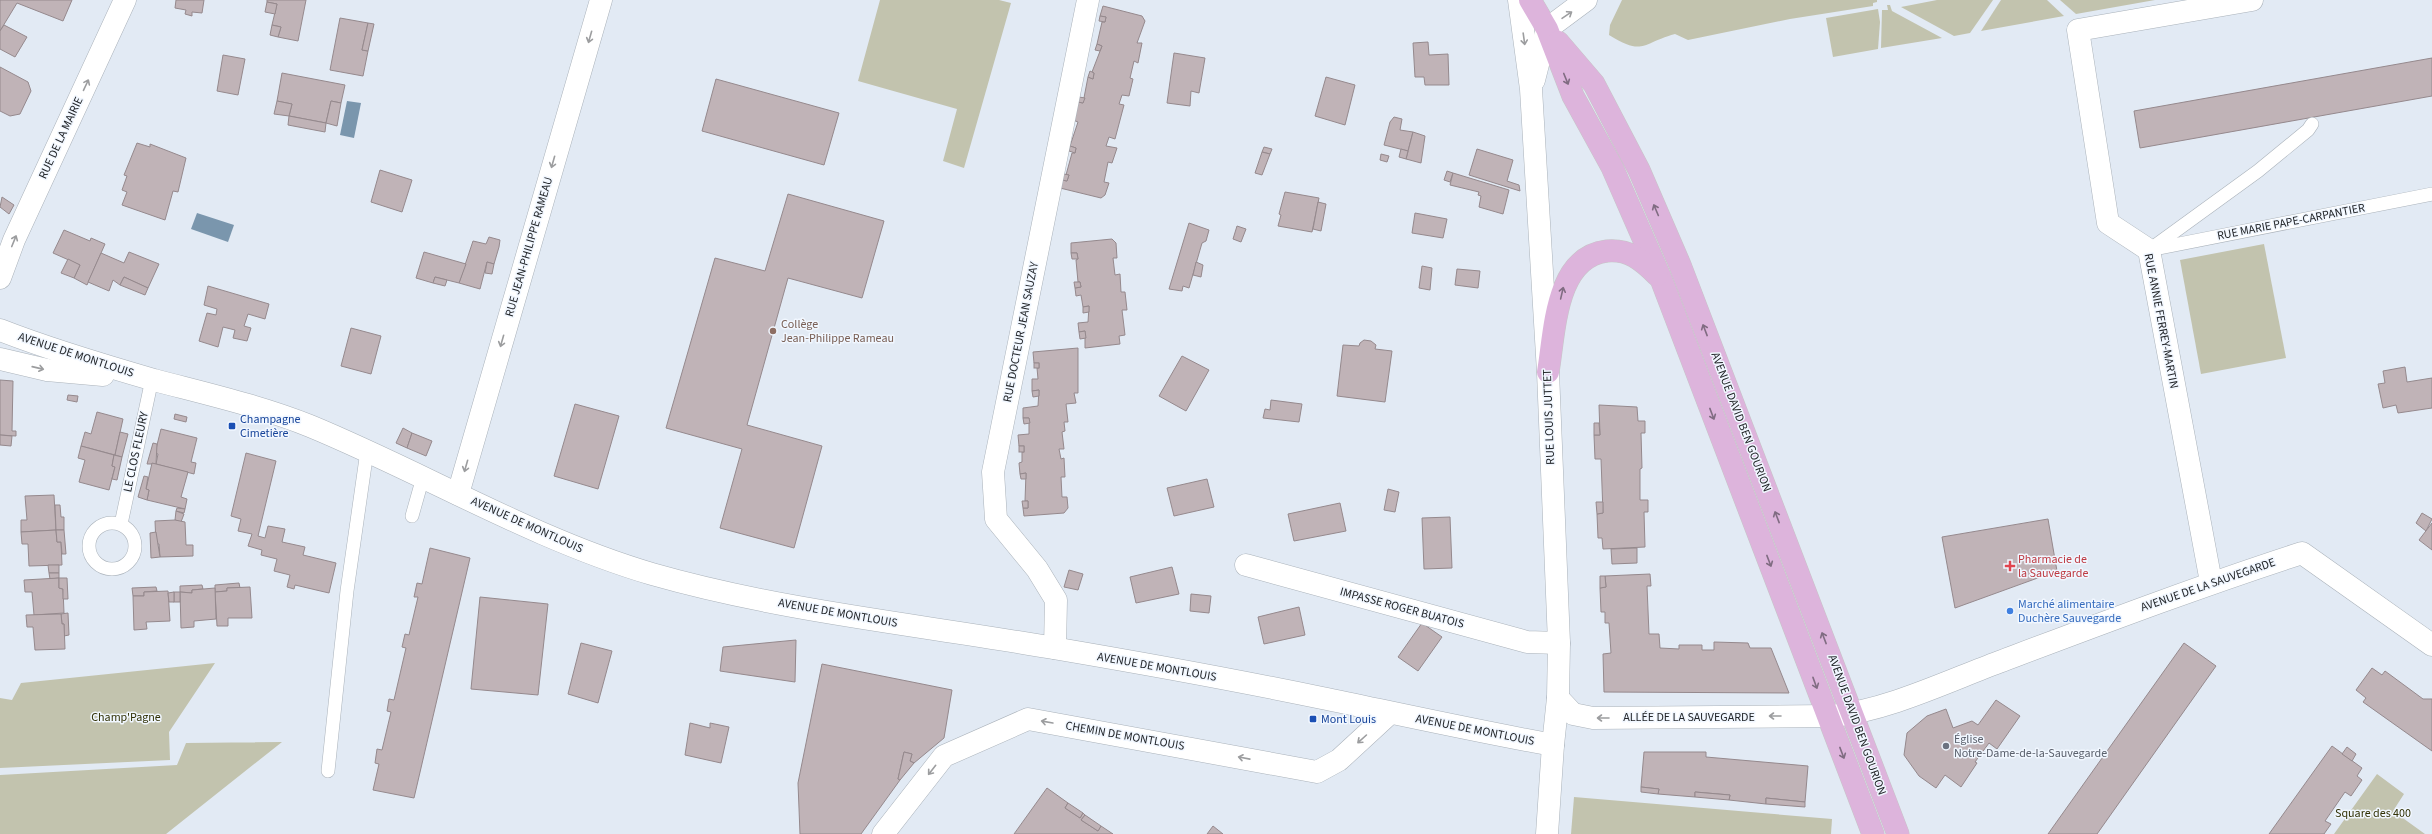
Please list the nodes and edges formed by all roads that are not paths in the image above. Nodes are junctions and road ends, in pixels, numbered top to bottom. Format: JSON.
{"nodes":[{"id":1,"x":125,"y":0,"type":"edge"},
{"id":2,"x":601,"y":0,"type":"edge"},
{"id":3,"x":1088,"y":0,"type":"edge"},
{"id":4,"x":1519,"y":0,"type":"edge"},
{"id":5,"x":1530,"y":0,"type":"edge"},
{"id":6,"x":1586,"y":0,"type":"edge"},
{"id":7,"x":2252,"y":0,"type":"edge"},
{"id":8,"x":1547,"y":29,"type":"junction"},
{"id":9,"x":1531,"y":89,"type":"junction"},
{"id":10,"x":2312,"y":124,"type":"dead end"},
{"id":11,"x":2432,"y":194,"type":"edge"},
{"id":12,"x":2149,"y":250,"type":"junction"},
{"id":13,"x":0,"y":278,"type":"edge"},
{"id":14,"x":1661,"y":279,"type":"junction"},
{"id":15,"x":0,"y":330,"type":"edge"},
{"id":16,"x":0,"y":360,"type":"edge"},
{"id":17,"x":1548,"y":372,"type":"junction"},
{"id":18,"x":152,"y":379,"type":"junction"},
{"id":19,"x":367,"y":451,"type":"junction"},
{"id":20,"x":423,"y":477,"type":"junction"},
{"id":21,"x":458,"y":494,"type":"junction"},
{"id":22,"x":412,"y":516,"type":"dead end"},
{"id":23,"x":121,"y":524,"type":"dead end"},
{"id":24,"x":1246,"y":565,"type":"dead end"},
{"id":25,"x":2210,"y":582,"type":"junction"},
{"id":26,"x":1559,"y":643,"type":"junction"},
{"id":27,"x":2432,"y":646,"type":"edge"},
{"id":28,"x":1055,"y":648,"type":"junction"},
{"id":29,"x":1558,"y":698,"type":"junction"},
{"id":30,"x":1390,"y":713,"type":"junction"},
{"id":31,"x":1852,"y":714,"type":"junction"},
{"id":32,"x":1828,"y":716,"type":"junction"},
{"id":33,"x":1553,"y":745,"type":"junction"},
{"id":34,"x":328,"y":771,"type":"dead end"},
{"id":35,"x":883,"y":834,"type":"edge"},
{"id":36,"x":1546,"y":834,"type":"edge"},
{"id":37,"x":1873,"y":834,"type":"edge"},
{"id":38,"x":1898,"y":834,"type":"edge"}],
"edges":[{"from":13,"to":1,"type":"street","name":"RUE DE LA MAIRIE","one_way":true},
{"from":2,"to":21,"type":"street","name":"RUE JEAN-PHILIPPE RAMEAU","one_way":true},
{"from":3,"to":28,"type":"street","name":"RUE DOCTEUR JEAN SAUZAY"},
{"from":4,"to":9,"type":"street","name":"RUE LOUIS JUTTET","one_way":true},
{"from":5,"to":8,"type":"main road","name":"AVENUE DAVID BEN GOURION"},
{"from":8,"to":6,"type":"street","one_way":true},
{"from":7,"to":12,"type":"street","name":"RUE ANNIE FERREY-MARTIN"},
{"from":8,"to":9,"type":"street","name":"RUE LOUIS JUTTET"},
{"from":8,"to":14,"type":"main road","name":"AVENUE DAVID BEN GOURION","one_way":true},
{"from":31,"to":8,"type":"main road","name":"AVENUE DAVID BEN GOURION","one_way":true},
{"from":9,"to":17,"type":"street","name":"RUE LOUIS JUTTET"},
{"from":10,"to":12,"type":"lane"},
{"from":11,"to":12,"type":"lane","name":"RUE MARIE PAPE-CARPANTIER"},
{"from":12,"to":25,"type":"street","name":"RUE ANNIE FERREY-MARTIN"},
{"from":17,"to":14,"type":"main road","one_way":true},
{"from":14,"to":32,"type":"main road","name":"AVENUE DAVID BEN GOURION","one_way":true},
{"from":15,"to":18,"type":"street","name":"AVENUE DE MONTLOUIS"},
{"from":16,"to":18,"type":"street","name":"AVENUE DE MONTLOUIS","one_way":true},
{"from":17,"to":26,"type":"street","name":"RUE LOUIS JUTTET"},
{"from":18,"to":19,"type":"street","name":"AVENUE DE MONTLOUIS"},
{"from":18,"to":23,"type":"lane","name":"LE CLOS FLEURY"},
{"from":19,"to":20,"type":"street","name":"AVENUE DE MONTLOUIS"},
{"from":19,"to":34,"type":"lane"},
{"from":20,"to":21,"type":"street","name":"AVENUE DE MONTLOUIS"},
{"from":20,"to":22,"type":"lane"},
{"from":21,"to":28,"type":"street","name":"AVENUE DE MONTLOUIS"},
{"from":24,"to":26,"type":"street","name":"IMPASSE ROGER BUATOIS"},
{"from":25,"to":27,"type":"street","name":"AVENUE DE LA SAUVEGARDE"},
{"from":25,"to":31,"type":"street","name":"AVENUE DE LA SAUVEGARDE"},
{"from":26,"to":29,"type":"street","name":"RUE LOUIS JUTTET"},
{"from":28,"to":30,"type":"street","name":"AVENUE DE MONTLOUIS"},
{"from":32,"to":29,"type":"street","name":"ALLÉE DE LA SAUVEGARDE","one_way":true},
{"from":29,"to":33,"type":"street","name":"RUE LOUIS JUTTET"},
{"from":30,"to":33,"type":"street","name":"AVENUE DE MONTLOUIS"},
{"from":30,"to":35,"type":"street","name":"CHEMIN DE MONTLOUIS","one_way":true},
{"from":31,"to":32,"type":"street","name":"AVENUE DE LA SAUVEGARDE"},
{"from":31,"to":38,"type":"main road","name":"AVENUE DAVID BEN GOURION"},
{"from":32,"to":37,"type":"main road","name":"AVENUE DAVID BEN GOURION","one_way":true},
{"from":33,"to":36,"type":"street","name":"RUE LOUIS JUTTET"}]}
